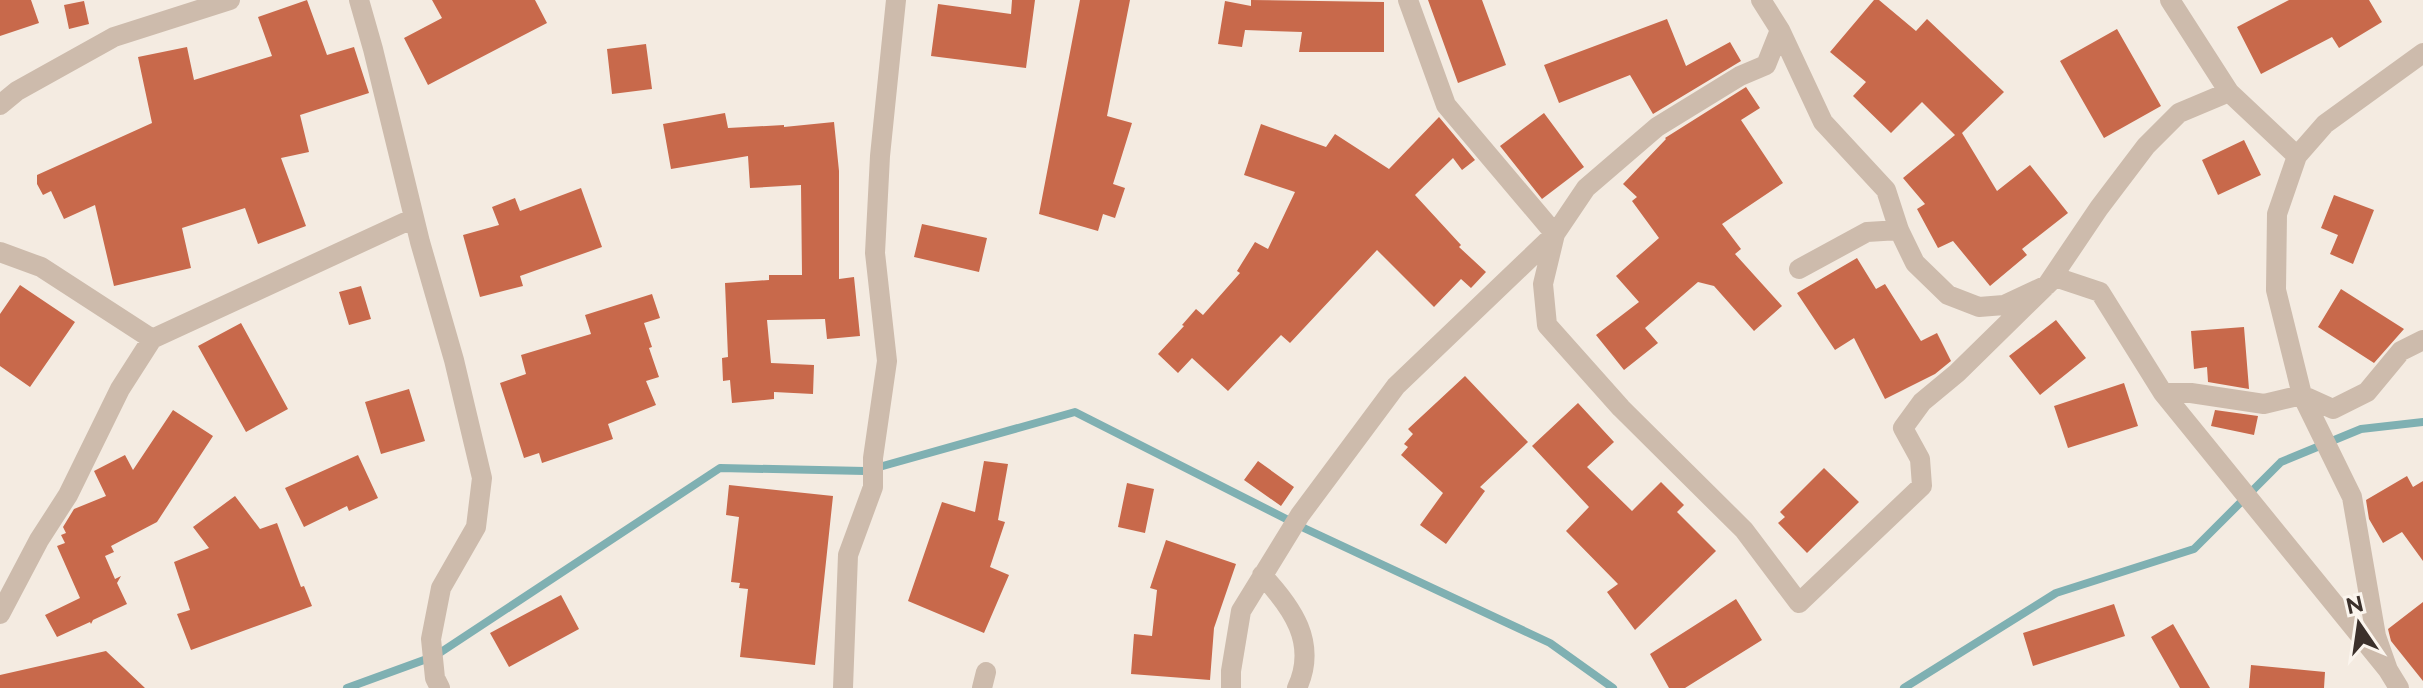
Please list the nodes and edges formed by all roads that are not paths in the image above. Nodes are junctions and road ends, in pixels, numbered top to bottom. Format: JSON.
{"nodes":[{"id":1,"x":230,"y":0,"type":"edge"},
{"id":2,"x":359,"y":0,"type":"edge"},
{"id":3,"x":1408,"y":0,"type":"edge"},
{"id":4,"x":1761,"y":0,"type":"edge"},
{"id":5,"x":2170,"y":0,"type":"edge"},
{"id":6,"x":891,"y":1,"type":"edge"},
{"id":7,"x":1780,"y":30,"type":"junction"},
{"id":8,"x":2423,"y":53,"type":"edge"},
{"id":9,"x":8,"y":90,"type":"edge"},
{"id":10,"x":2229,"y":92,"type":"junction"},
{"id":11,"x":0,"y":105,"type":"edge"},
{"id":12,"x":2297,"y":156,"type":"junction"},
{"id":13,"x":414,"y":218,"type":"junction"},
{"id":14,"x":1899,"y":230,"type":"junction"},
{"id":15,"x":1555,"y":234,"type":"junction"},
{"id":16,"x":0,"y":252,"type":"edge"},
{"id":17,"x":1799,"y":269,"type":"dead end"},
{"id":18,"x":2047,"y":285,"type":"junction"},
{"id":19,"x":152,"y":339,"type":"junction"},
{"id":20,"x":2423,"y":340,"type":"edge"},
{"id":21,"x":2163,"y":393,"type":"junction"},
{"id":22,"x":2302,"y":395,"type":"junction"},
{"id":23,"x":1262,"y":575,"type":"junction"},
{"id":24,"x":0,"y":614,"type":"edge"},
{"id":25,"x":2388,"y":670,"type":"junction"},
{"id":26,"x":438,"y":683,"type":"edge"},
{"id":27,"x":843,"y":688,"type":"edge"},
{"id":28,"x":1231,"y":688,"type":"edge"},
{"id":29,"x":1297,"y":688,"type":"edge"},
{"id":30,"x":2399,"y":688,"type":"edge"}],
"edges":[{"from":1,"to":9,"type":"street"},
{"from":2,"to":13,"type":"street"},
{"from":3,"to":15,"type":"street"},
{"from":4,"to":7,"type":"street"},
{"from":5,"to":10,"type":"street"},
{"from":6,"to":27,"type":"street"},
{"from":7,"to":14,"type":"street"},
{"from":7,"to":15,"type":"street"},
{"from":8,"to":12,"type":"street"},
{"from":9,"to":11,"type":"street"},
{"from":10,"to":12,"type":"street"},
{"from":10,"to":18,"type":"street"},
{"from":12,"to":22,"type":"street"},
{"from":13,"to":19,"type":"street"},
{"from":13,"to":26,"type":"street"},
{"from":14,"to":17,"type":"street"},
{"from":14,"to":18,"type":"street"},
{"from":15,"to":18,"type":"street"},
{"from":15,"to":23,"type":"street"},
{"from":16,"to":19,"type":"street"},
{"from":18,"to":21,"type":"street"},
{"from":19,"to":24,"type":"street"},
{"from":20,"to":22,"type":"street"},
{"from":21,"to":22,"type":"street"},
{"from":21,"to":25,"type":"street"},
{"from":22,"to":25,"type":"street"},
{"from":23,"to":28,"type":"street"},
{"from":23,"to":29,"type":"street"},
{"from":25,"to":30,"type":"street"}]}
